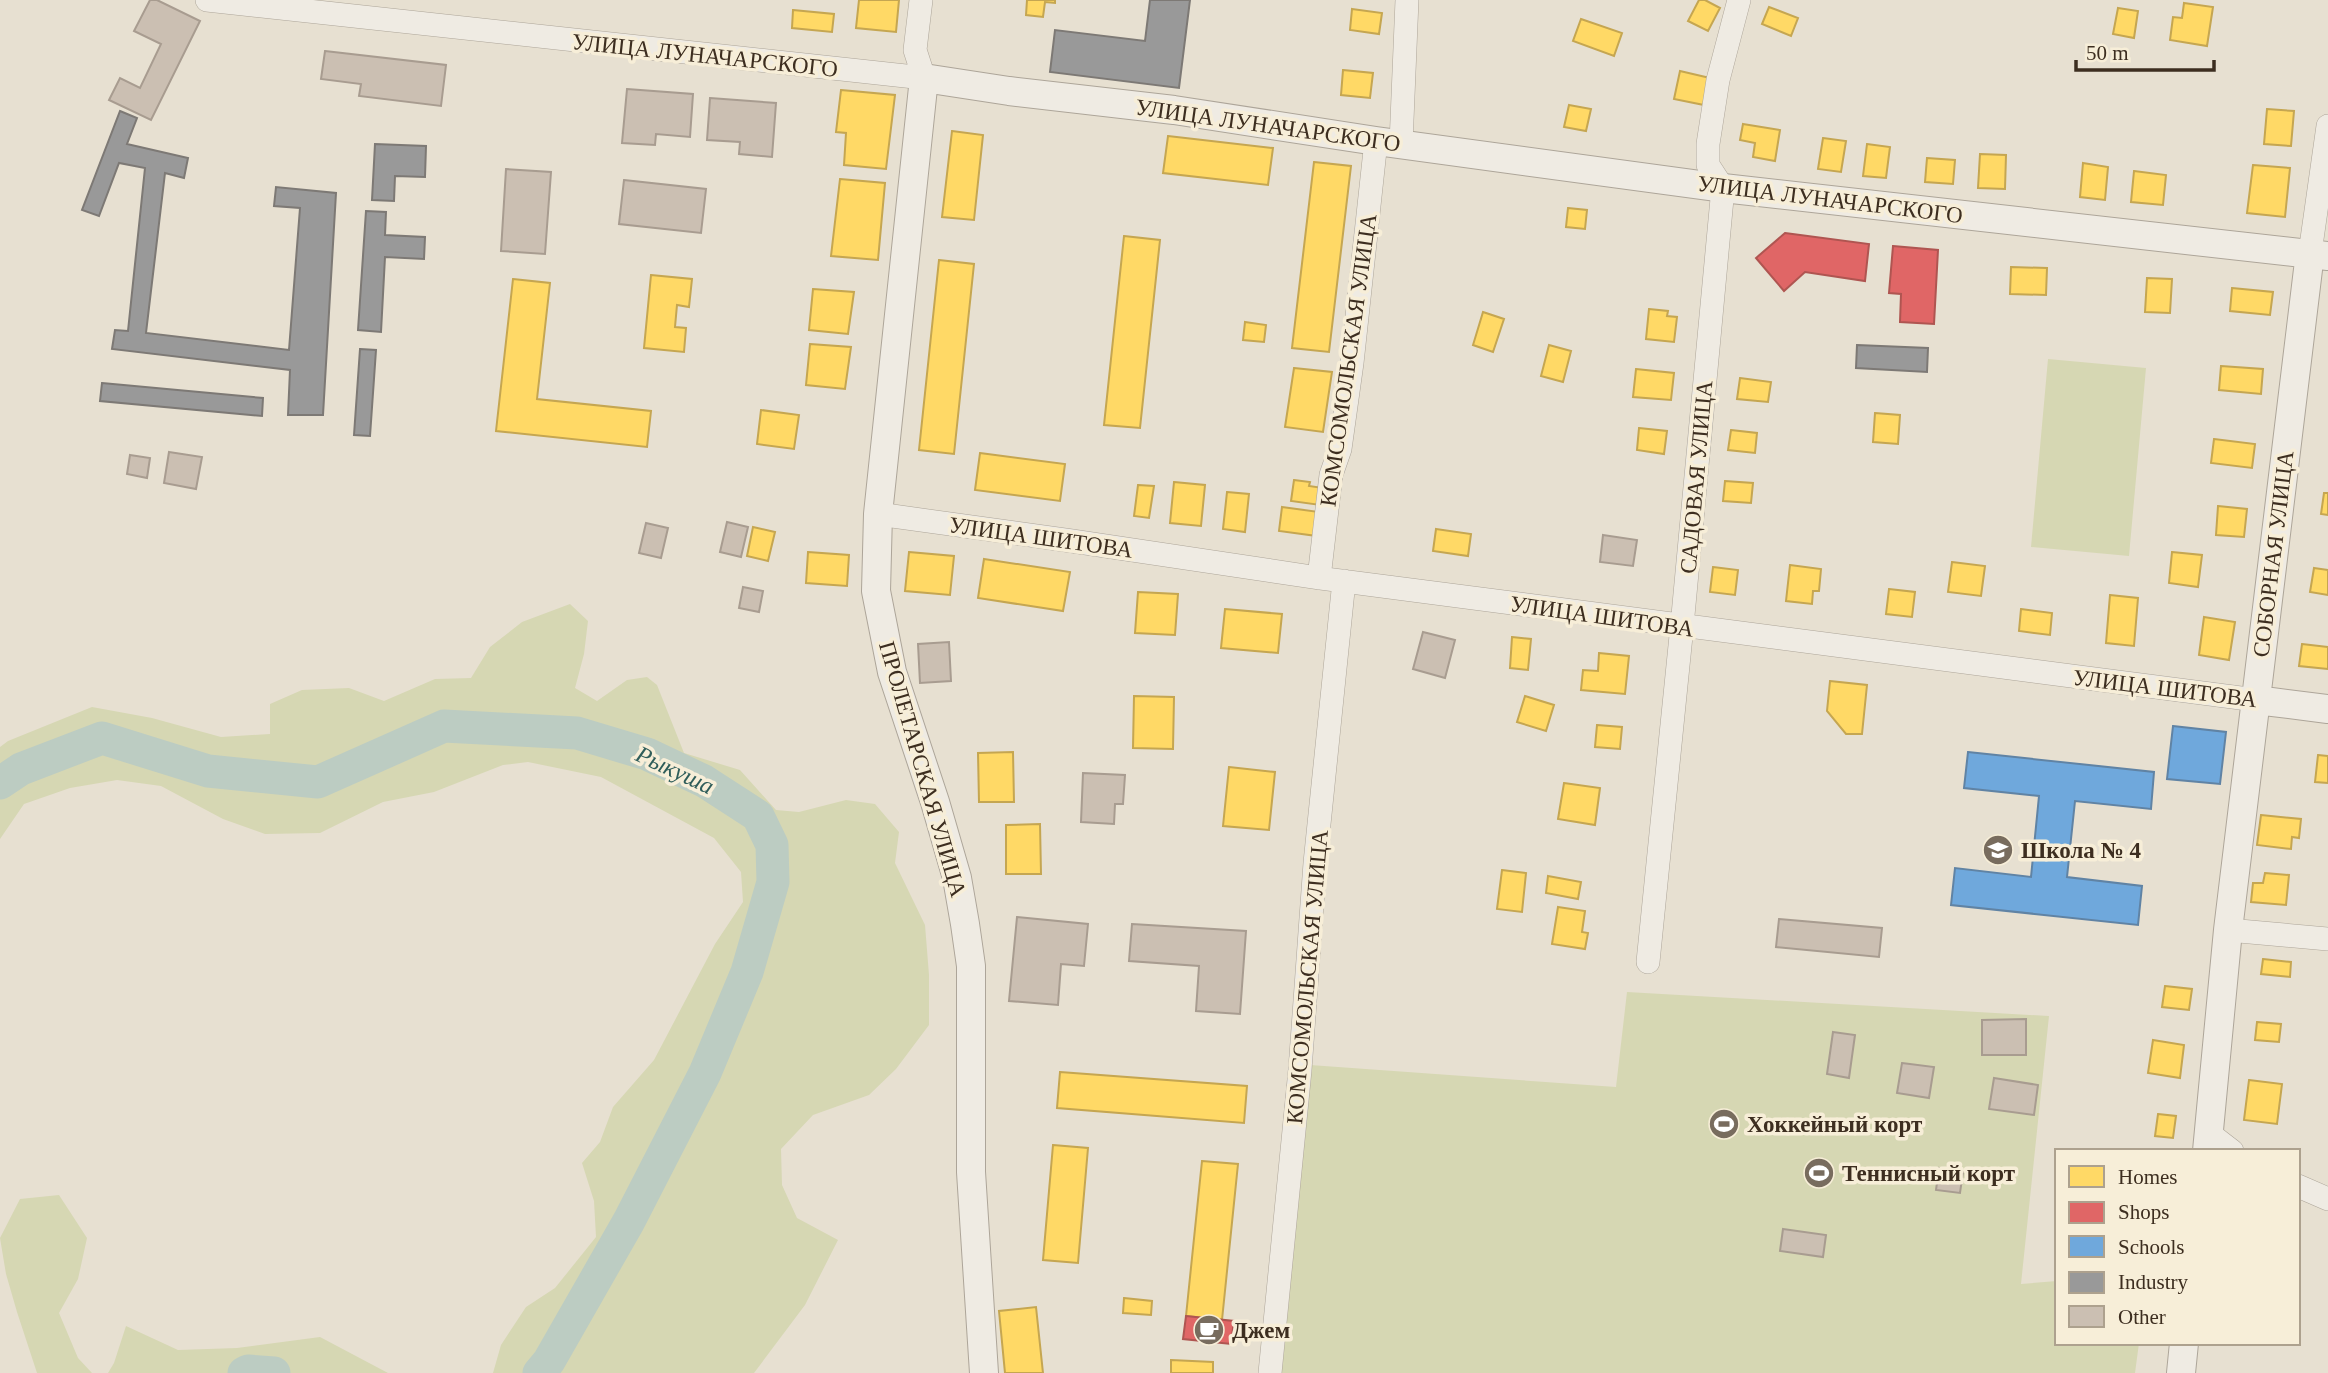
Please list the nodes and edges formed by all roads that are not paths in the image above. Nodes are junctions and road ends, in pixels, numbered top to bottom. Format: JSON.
{"nodes":[{"id":1,"x":207,"y":0,"type":"edge"},
{"id":2,"x":921,"y":0,"type":"edge"},
{"id":3,"x":1406,"y":0,"type":"edge"},
{"id":4,"x":1739,"y":0,"type":"edge"},
{"id":5,"x":924,"y":78,"type":"junction"},
{"id":6,"x":2328,"y":126,"type":"edge"},
{"id":7,"x":1389,"y":142,"type":"junction"},
{"id":8,"x":1723,"y":188,"type":"junction"},
{"id":9,"x":2319,"y":255,"type":"edge"},
{"id":10,"x":878,"y":514,"type":"junction"},
{"id":11,"x":1319,"y":578,"type":"junction"},
{"id":12,"x":1344,"y":582,"type":"junction"},
{"id":13,"x":1682,"y":626,"type":"junction"},
{"id":14,"x":2256,"y":700,"type":"junction"},
{"id":15,"x":2328,"y":709,"type":"edge"},
{"id":16,"x":2228,"y":930,"type":"junction"},
{"id":17,"x":2328,"y":939,"type":"edge"},
{"id":18,"x":1647,"y":962,"type":"dead end"},
{"id":19,"x":2208,"y":1142,"type":"edge"},
{"id":20,"x":2227,"y":1149,"type":"edge"},
{"id":21,"x":2300,"y":1187,"type":"edge"},
{"id":22,"x":2328,"y":1199,"type":"edge"},
{"id":23,"x":2184,"y":1345,"type":"edge"},
{"id":24,"x":984,"y":1373,"type":"edge"},
{"id":25,"x":1270,"y":1373,"type":"edge"},
{"id":26,"x":2181,"y":1373,"type":"edge"}],
"edges":[{"from":1,"to":5,"type":"street","name":"УЛИЦА ЛУНАЧАРСКОГО"},
{"from":2,"to":5,"type":"street","name":"ПРОЛЕТАРСКАЯ УЛИЦА"},
{"from":3,"to":7,"type":"street","name":"КОМСОМОЛЬСКАЯ УЛИЦА"},
{"from":4,"to":8,"type":"street"},
{"from":5,"to":7,"type":"street","name":"УЛИЦА ЛУНАЧАРСКОГО"},
{"from":5,"to":10,"type":"street","name":"ПРОЛЕТАРСКАЯ УЛИЦА"},
{"from":6,"to":9,"type":"street","name":"СОБОРНАЯ УЛИЦА"},
{"from":7,"to":8,"type":"street","name":"УЛИЦА ЛУНАЧАРСКОГО"},
{"from":7,"to":11,"type":"street","name":"КОМСОМОЛЬСКАЯ УЛИЦА"},
{"from":8,"to":9,"type":"street","name":"УЛИЦА ЛУНАЧАРСКОГО"},
{"from":8,"to":13,"type":"street","name":"САДОВАЯ УЛИЦА"},
{"from":9,"to":14,"type":"street","name":"СОБОРНАЯ УЛИЦА"},
{"from":10,"to":11,"type":"street","name":"УЛИЦА ШИТОВА"},
{"from":10,"to":24,"type":"street","name":"ПРОЛЕТАРСКАЯ УЛИЦА"},
{"from":11,"to":12,"type":"street","name":"УЛИЦА ШИТОВА"},
{"from":12,"to":13,"type":"street","name":"УЛИЦА ШИТОВА"},
{"from":12,"to":25,"type":"street","name":"КОМСОМОЛЬСКАЯ УЛИЦА"},
{"from":13,"to":14,"type":"street","name":"УЛИЦА ШИТОВА"},
{"from":13,"to":18,"type":"street","name":"САДОВАЯ УЛИЦА"},
{"from":14,"to":15,"type":"street","name":"УЛИЦА ШИТОВА"},
{"from":14,"to":16,"type":"street","name":"СОБОРНАЯ УЛИЦА"},
{"from":16,"to":17,"type":"street"},
{"from":16,"to":19,"type":"street","name":"СОБОРНАЯ УЛИЦА"},
{"from":19,"to":20,"type":"street"},
{"from":21,"to":22,"type":"street"},
{"from":23,"to":26,"type":"street"}]}
